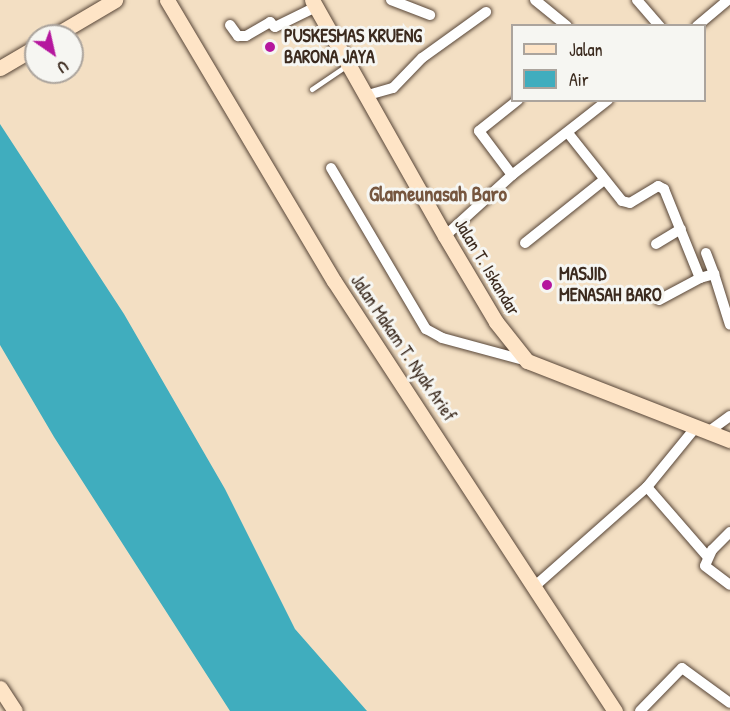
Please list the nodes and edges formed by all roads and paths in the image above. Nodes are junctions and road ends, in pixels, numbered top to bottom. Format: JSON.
{"nodes":[{"id":1,"x":115,"y":0,"type":"edge"},
{"id":2,"x":167,"y":0,"type":"edge"},
{"id":3,"x":390,"y":0,"type":"edge"},
{"id":4,"x":536,"y":0,"type":"edge"},
{"id":5,"x":638,"y":0,"type":"edge"},
{"id":6,"x":728,"y":0,"type":"edge"},
{"id":7,"x":314,"y":4,"type":"edge"},
{"id":8,"x":486,"y":12,"type":"dead end"},
{"id":9,"x":430,"y":15,"type":"dead end"},
{"id":10,"x":74,"y":24,"type":"edge"},
{"id":11,"x":565,"y":24,"type":"edge"},
{"id":12,"x":658,"y":24,"type":"edge"},
{"id":13,"x":699,"y":24,"type":"edge"},
{"id":14,"x":230,"y":25,"type":"dead end"},
{"id":15,"x":24,"y":54,"type":"edge"},
{"id":16,"x":350,"y":63,"type":"junction"},
{"id":17,"x":0,"y":68,"type":"edge"},
{"id":18,"x":312,"y":89,"type":"dead end"},
{"id":19,"x":368,"y":95,"type":"junction"},
{"id":20,"x":515,"y":102,"type":"edge"},
{"id":21,"x":606,"y":102,"type":"edge"},
{"id":22,"x":568,"y":133,"type":"junction"},
{"id":23,"x":331,"y":168,"type":"dead end"},
{"id":24,"x":512,"y":175,"type":"junction"},
{"id":25,"x":604,"y":180,"type":"junction"},
{"id":26,"x":681,"y":229,"type":"junction"},
{"id":27,"x":444,"y":236,"type":"junction"},
{"id":28,"x":525,"y":243,"type":"dead end"},
{"id":29,"x":656,"y":244,"type":"dead end"},
{"id":30,"x":706,"y":253,"type":"dead end"},
{"id":31,"x":714,"y":274,"type":"junction"},
{"id":32,"x":699,"y":278,"type":"junction"},
{"id":33,"x":659,"y":300,"type":"dead end"},
{"id":34,"x":730,"y":325,"type":"edge"},
{"id":35,"x":528,"y":361,"type":"junction"},
{"id":36,"x":730,"y":416,"type":"edge"},
{"id":37,"x":702,"y":430,"type":"junction"},
{"id":38,"x":730,"y":440,"type":"edge"},
{"id":39,"x":647,"y":487,"type":"junction"},
{"id":40,"x":730,"y":532,"type":"edge"},
{"id":41,"x":707,"y":556,"type":"junction"},
{"id":42,"x":730,"y":585,"type":"edge"},
{"id":43,"x":535,"y":586,"type":"junction"},
{"id":44,"x":0,"y":688,"type":"edge"},
{"id":45,"x":730,"y":702,"type":"edge"},
{"id":46,"x":15,"y":711,"type":"edge"},
{"id":47,"x":615,"y":711,"type":"edge"},
{"id":48,"x":640,"y":711,"type":"edge"}],
"edges":[{"from":1,"to":10,"type":"street"},
{"from":2,"to":43,"type":"street","name":"Jalan Makam T. Nyak Arief"},
{"from":3,"to":9,"type":"street"},
{"from":4,"to":11,"type":"street"},
{"from":5,"to":12,"type":"street"},
{"from":6,"to":13,"type":"street"},
{"from":7,"to":14,"type":"street"},
{"from":7,"to":16,"type":"street","name":"Jalan T. Iskandar"},
{"from":8,"to":19,"type":"street"},
{"from":15,"to":17,"type":"street"},
{"from":16,"to":18,"type":"lane"},
{"from":16,"to":19,"type":"street","name":"Jalan T. Iskandar"},
{"from":19,"to":27,"type":"street","name":"Jalan T. Iskandar"},
{"from":20,"to":24,"type":"street"},
{"from":21,"to":22,"type":"street"},
{"from":22,"to":24,"type":"street"},
{"from":22,"to":25,"type":"street"},
{"from":23,"to":35,"type":"street"},
{"from":24,"to":27,"type":"street"},
{"from":25,"to":26,"type":"street"},
{"from":25,"to":28,"type":"street"},
{"from":26,"to":29,"type":"street"},
{"from":26,"to":32,"type":"street"},
{"from":27,"to":35,"type":"street","name":"Jalan T. Iskandar"},
{"from":30,"to":31,"type":"street"},
{"from":31,"to":32,"type":"street"},
{"from":31,"to":34,"type":"street"},
{"from":32,"to":33,"type":"street"},
{"from":35,"to":37,"type":"street","name":"Jalan T. Iskandar"},
{"from":36,"to":37,"type":"street"},
{"from":37,"to":38,"type":"street","name":"Jalan T. Iskandar"},
{"from":37,"to":39,"type":"street"},
{"from":39,"to":41,"type":"street"},
{"from":39,"to":43,"type":"street"},
{"from":40,"to":41,"type":"street"},
{"from":41,"to":42,"type":"street"},
{"from":43,"to":47,"type":"street","name":"Jalan Makam T. Nyak Arief"},
{"from":44,"to":46,"type":"street"},
{"from":45,"to":48,"type":"street"}]}
